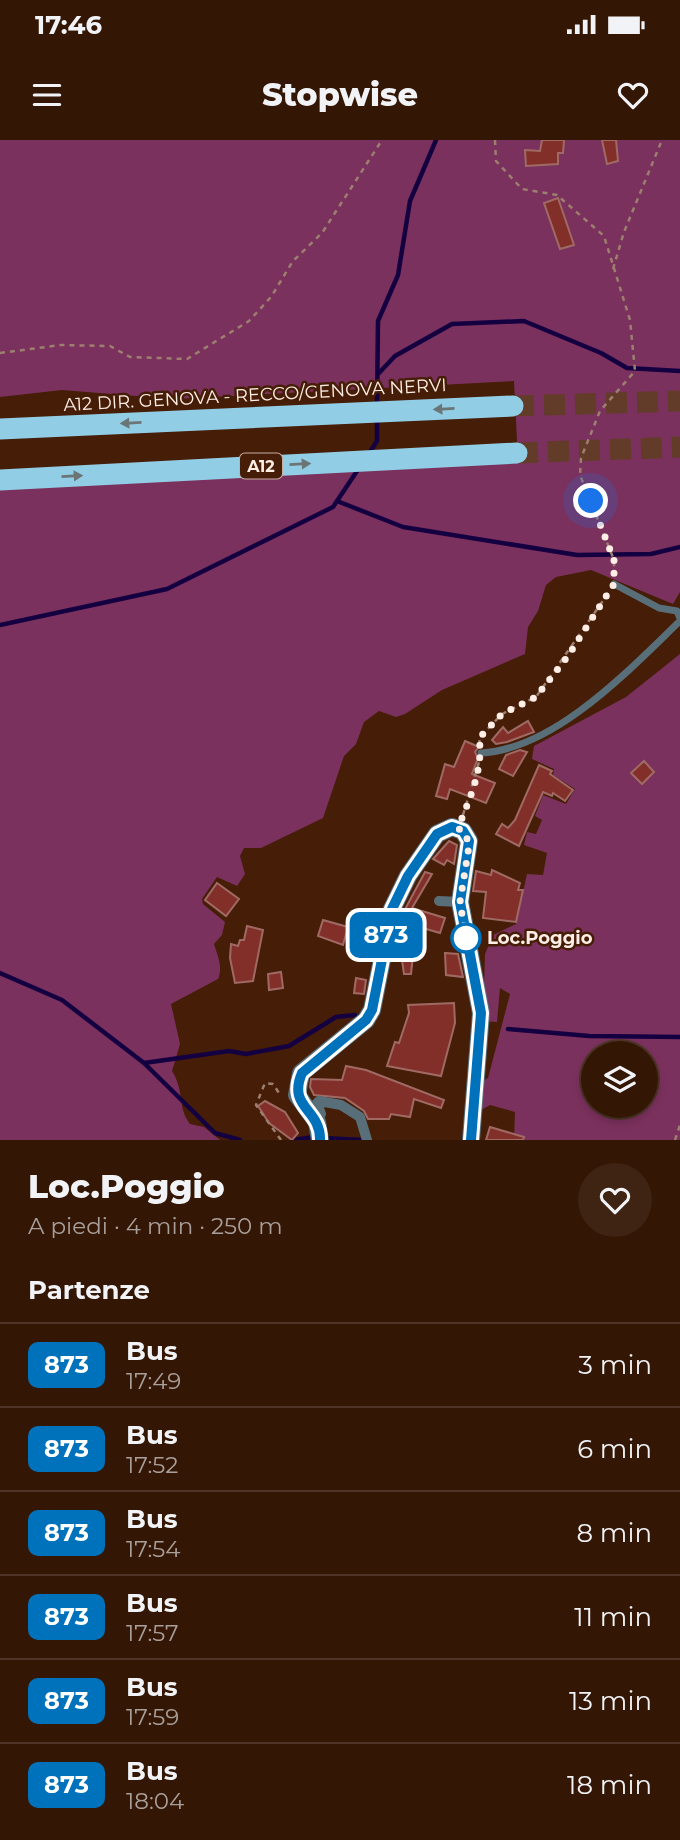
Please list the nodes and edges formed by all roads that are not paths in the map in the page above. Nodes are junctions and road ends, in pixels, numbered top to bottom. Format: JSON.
{"nodes":[{"id":1,"x":513,"y":405,"type":"tunnel mouth"},
{"id":2,"x":0,"y":429,"type":"edge"},
{"id":3,"x":517,"y":453,"type":"tunnel mouth"},
{"id":4,"x":2,"y":480,"type":"edge"},
{"id":5,"x":614,"y":584,"type":"road end"},
{"id":6,"x":680,"y":620,"type":"edge"},
{"id":7,"x":481,"y":753,"type":"road end"},
{"id":8,"x":439,"y":901,"type":"dead end"},
{"id":9,"x":460,"y":902,"type":"junction"},
{"id":10,"x":319,"y":1132,"type":"edge"},
{"id":11,"x":367,"y":1140,"type":"edge"},
{"id":12,"x":471,"y":1140,"type":"edge"}],
"edges":[{"from":1,"to":2,"type":"highway","name":"A12 DIR. GENOVA - RECCO/GENOVA NERVI","one_way":true},
{"from":4,"to":3,"type":"highway","number":"A12","one_way":true},
{"from":5,"to":6,"type":"lane"},
{"from":6,"to":7,"type":"lane"},
{"from":8,"to":9,"type":"street"},
{"from":9,"to":10,"type":"street"},
{"from":9,"to":12,"type":"street"},
{"from":10,"to":11,"type":"street"}]}
